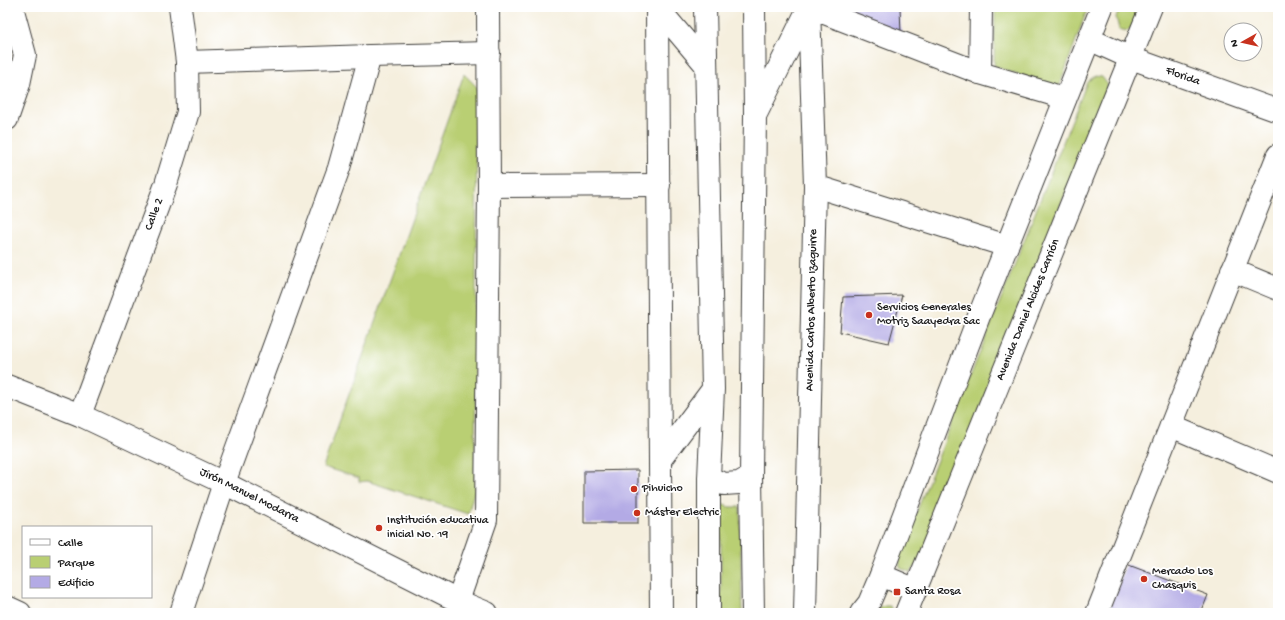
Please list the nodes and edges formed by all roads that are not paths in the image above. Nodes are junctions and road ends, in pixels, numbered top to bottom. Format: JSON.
{"nodes":[{"id":1,"x":12,"y":7,"type":"edge"},
{"id":2,"x":180,"y":7,"type":"edge"},
{"id":3,"x":488,"y":7,"type":"edge"},
{"id":4,"x":657,"y":7,"type":"edge"},
{"id":5,"x":705,"y":7,"type":"edge"},
{"id":6,"x":754,"y":7,"type":"edge"},
{"id":7,"x":809,"y":7,"type":"edge"},
{"id":8,"x":981,"y":7,"type":"edge"},
{"id":9,"x":1102,"y":7,"type":"edge"},
{"id":10,"x":1151,"y":7,"type":"edge"},
{"id":11,"x":1089,"y":40,"type":"junction"},
{"id":12,"x":489,"y":53,"type":"junction"},
{"id":13,"x":370,"y":56,"type":"junction"},
{"id":14,"x":1131,"y":58,"type":"junction"},
{"id":15,"x":187,"y":62,"type":"junction"},
{"id":16,"x":705,"y":64,"type":"junction"},
{"id":17,"x":980,"y":73,"type":"junction"},
{"id":18,"x":1065,"y":99,"type":"junction"},
{"id":19,"x":1278,"y":111,"type":"edge"},
{"id":20,"x":755,"y":115,"type":"junction"},
{"id":21,"x":7,"y":119,"type":"edge"},
{"id":22,"x":1278,"y":155,"type":"edge"},
{"id":23,"x":658,"y":185,"type":"junction"},
{"id":24,"x":489,"y":186,"type":"junction"},
{"id":25,"x":815,"y":186,"type":"junction"},
{"id":26,"x":1007,"y":246,"type":"junction"},
{"id":27,"x":1232,"y":270,"type":"junction"},
{"id":28,"x":1278,"y":289,"type":"edge"},
{"id":29,"x":7,"y":386,"type":"edge"},
{"id":30,"x":713,"y":389,"type":"junction"},
{"id":31,"x":80,"y":415,"type":"junction"},
{"id":32,"x":1171,"y":426,"type":"junction"},
{"id":33,"x":660,"y":460,"type":"junction"},
{"id":34,"x":1278,"y":472,"type":"edge"},
{"id":35,"x":751,"y":476,"type":"junction"},
{"id":36,"x":708,"y":478,"type":"junction"},
{"id":37,"x":224,"y":483,"type":"junction"},
{"id":38,"x":881,"y":575,"type":"junction"},
{"id":39,"x":916,"y":590,"type":"junction"},
{"id":40,"x":458,"y":601,"type":"junction"},
{"id":41,"x":7,"y":607,"type":"edge"},
{"id":42,"x":20,"y":613,"type":"edge"},
{"id":43,"x":181,"y":613,"type":"edge"},
{"id":44,"x":487,"y":613,"type":"edge"},
{"id":45,"x":661,"y":613,"type":"edge"},
{"id":46,"x":709,"y":613,"type":"edge"},
{"id":47,"x":753,"y":613,"type":"edge"},
{"id":48,"x":805,"y":613,"type":"edge"},
{"id":49,"x":861,"y":613,"type":"edge"},
{"id":50,"x":906,"y":613,"type":"edge"},
{"id":51,"x":1097,"y":613,"type":"edge"}],
"edges":[{"from":1,"to":21,"type":"street"},
{"from":2,"to":15,"type":"street","name":"Calle 2"},
{"from":3,"to":12,"type":"street"},
{"from":4,"to":16,"type":"street"},
{"from":4,"to":23,"type":"street"},
{"from":5,"to":16,"type":"street"},
{"from":6,"to":20,"type":"street"},
{"from":7,"to":17,"type":"street"},
{"from":7,"to":20,"type":"street"},
{"from":7,"to":25,"type":"street","name":"Avenida Carlos Alberto Izaguirre"},
{"from":8,"to":17,"type":"street"},
{"from":9,"to":11,"type":"street"},
{"from":10,"to":14,"type":"street","name":"Avenida Daniel Alcides Carrión"},
{"from":11,"to":14,"type":"street","name":"Florida"},
{"from":11,"to":18,"type":"street"},
{"from":12,"to":13,"type":"street"},
{"from":12,"to":24,"type":"street"},
{"from":13,"to":15,"type":"street"},
{"from":13,"to":37,"type":"street"},
{"from":14,"to":19,"type":"street","name":"Florida"},
{"from":14,"to":39,"type":"street","name":"Avenida Daniel Alcides Carrión"},
{"from":15,"to":31,"type":"street","name":"Calle 2"},
{"from":16,"to":30,"type":"street"},
{"from":17,"to":18,"type":"street"},
{"from":18,"to":26,"type":"street"},
{"from":20,"to":35,"type":"street"},
{"from":22,"to":27,"type":"street"},
{"from":23,"to":24,"type":"street"},
{"from":23,"to":33,"type":"street"},
{"from":24,"to":40,"type":"street"},
{"from":25,"to":26,"type":"street"},
{"from":25,"to":48,"type":"street","name":"Avenida Carlos Alberto Izaguirre"},
{"from":26,"to":38,"type":"street"},
{"from":27,"to":28,"type":"street"},
{"from":27,"to":32,"type":"street"},
{"from":29,"to":31,"type":"street","name":"Jirón Manuel Modarra"},
{"from":30,"to":33,"type":"street"},
{"from":30,"to":36,"type":"street"},
{"from":31,"to":37,"type":"street","name":"Jirón Manuel Modarra"},
{"from":32,"to":34,"type":"street"},
{"from":32,"to":51,"type":"street"},
{"from":33,"to":45,"type":"street"},
{"from":35,"to":36,"type":"street"},
{"from":35,"to":47,"type":"street"},
{"from":36,"to":46,"type":"street"},
{"from":37,"to":40,"type":"street","name":"Jirón Manuel Modarra"},
{"from":37,"to":43,"type":"street"},
{"from":38,"to":39,"type":"street"},
{"from":38,"to":49,"type":"street"},
{"from":39,"to":50,"type":"street","name":"Avenida Daniel Alcides Carrión"},
{"from":40,"to":44,"type":"street","name":"Jirón Manuel Modarra"},
{"from":41,"to":42,"type":"street"}]}
